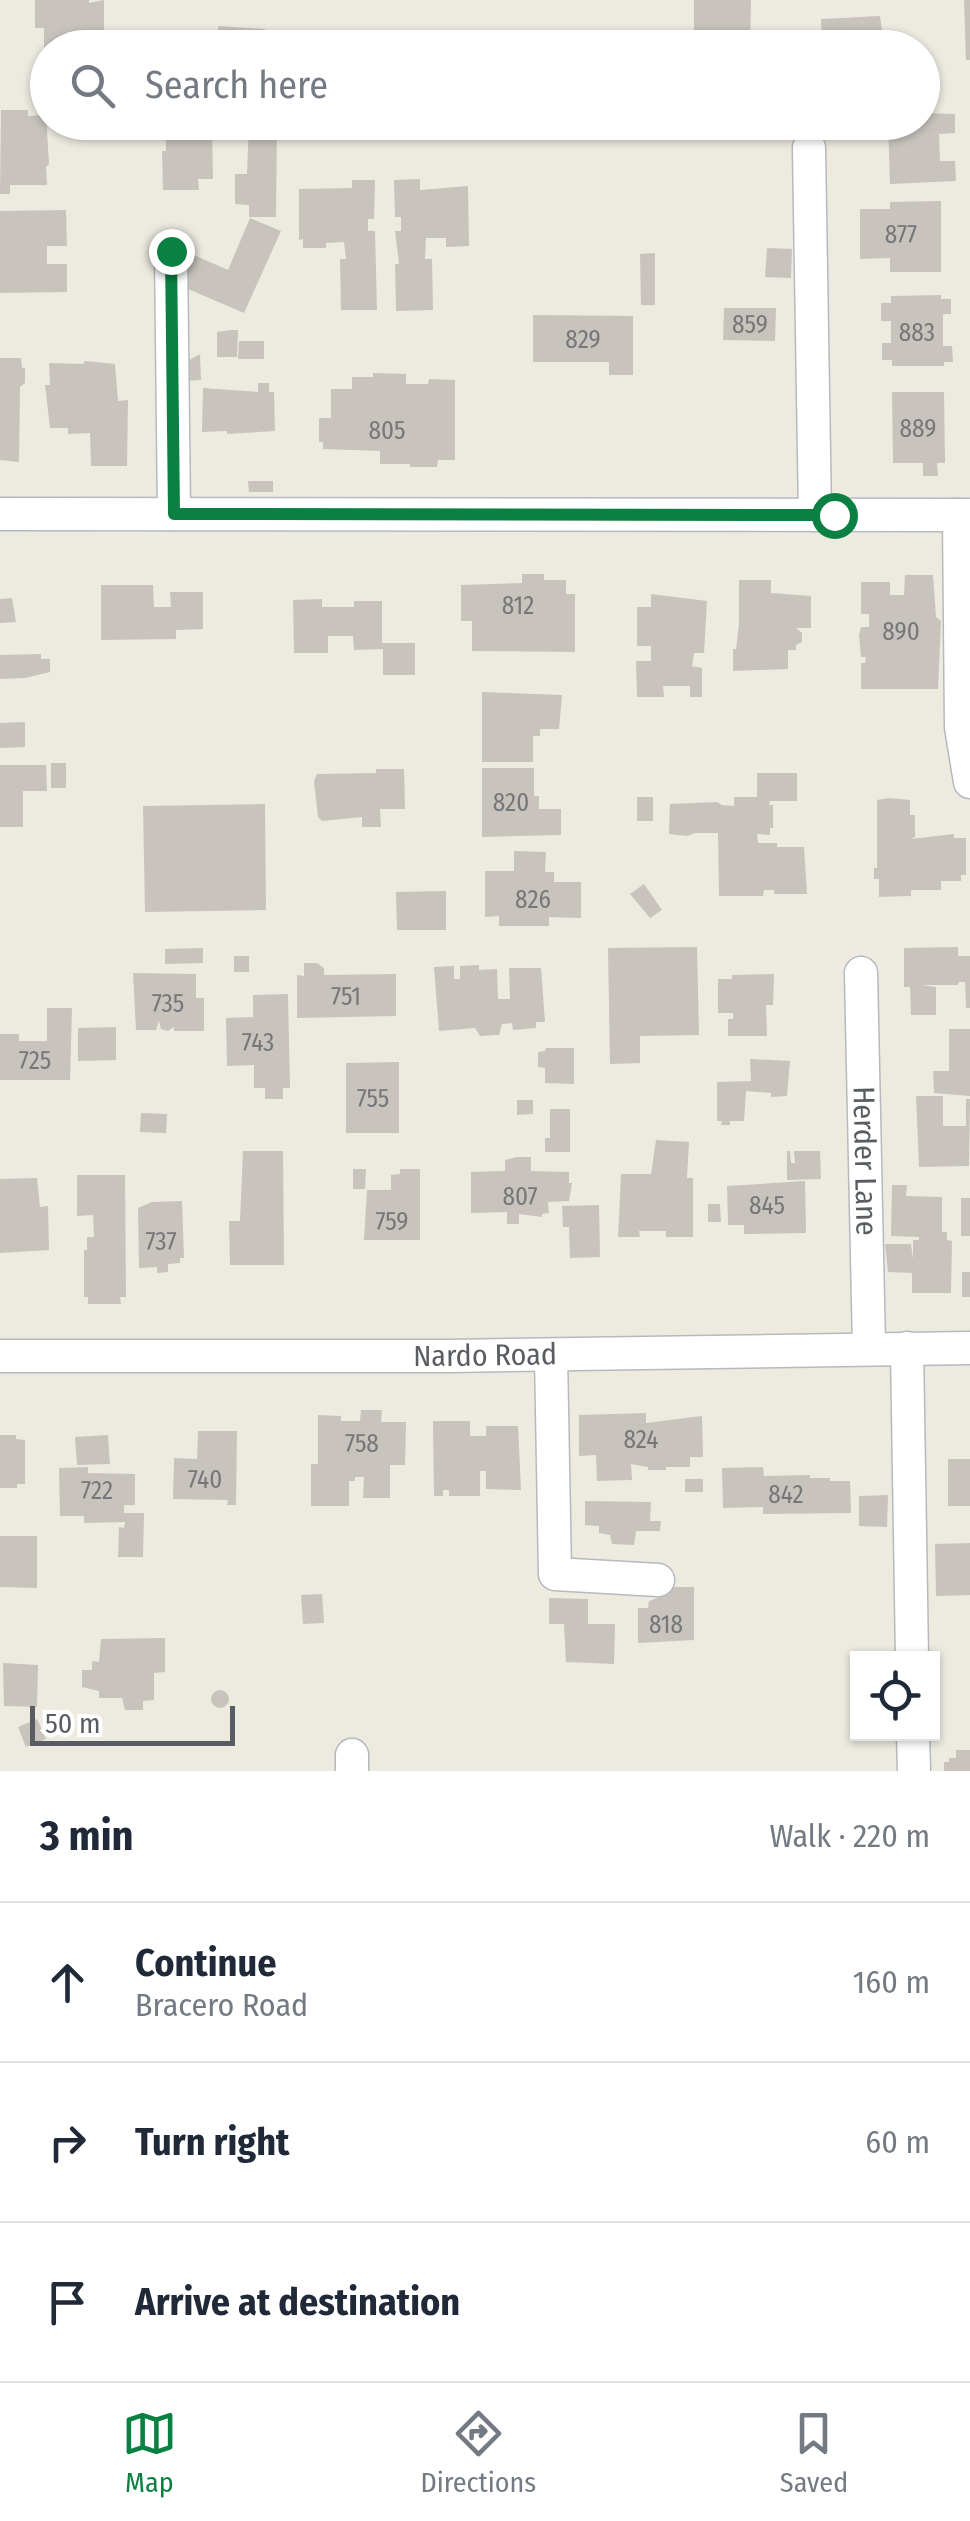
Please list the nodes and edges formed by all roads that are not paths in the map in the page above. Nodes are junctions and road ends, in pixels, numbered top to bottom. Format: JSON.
{"nodes":[{"id":1,"x":809,"y":148,"type":"dead end"},
{"id":2,"x":171,"y":251,"type":"dead end"},
{"id":3,"x":0,"y":514,"type":"edge"},
{"id":4,"x":174,"y":514,"type":"junction"},
{"id":5,"x":815,"y":515,"type":"junction"},
{"id":6,"x":964,"y":515,"type":"edge"},
{"id":7,"x":970,"y":782,"type":"edge"},
{"id":8,"x":861,"y":973,"type":"dead end"},
{"id":9,"x":869,"y":1348,"type":"junction"},
{"id":10,"x":907,"y":1348,"type":"junction"},
{"id":11,"x":970,"y":1348,"type":"edge"},
{"id":12,"x":551,"y":1355,"type":"junction"},
{"id":13,"x":0,"y":1356,"type":"edge"},
{"id":14,"x":658,"y":1580,"type":"dead end"},
{"id":15,"x":912,"y":1651,"type":"edge"},
{"id":16,"x":913,"y":1741,"type":"edge"},
{"id":17,"x":914,"y":1771,"type":"edge"}],
"edges":[{"from":1,"to":5,"type":"street"},
{"from":2,"to":4,"type":"street"},
{"from":3,"to":4,"type":"street"},
{"from":4,"to":5,"type":"street"},
{"from":5,"to":6,"type":"street"},
{"from":6,"to":7,"type":"street"},
{"from":8,"to":9,"type":"street","name":"Herder Lane"},
{"from":9,"to":10,"type":"street","name":"Nardo Road"},
{"from":9,"to":12,"type":"street","name":"Nardo Road"},
{"from":10,"to":11,"type":"street","name":"Nardo Road"},
{"from":10,"to":15,"type":"street"},
{"from":12,"to":13,"type":"street","name":"Nardo Road"},
{"from":12,"to":14,"type":"street"},
{"from":16,"to":17,"type":"street"}]}
